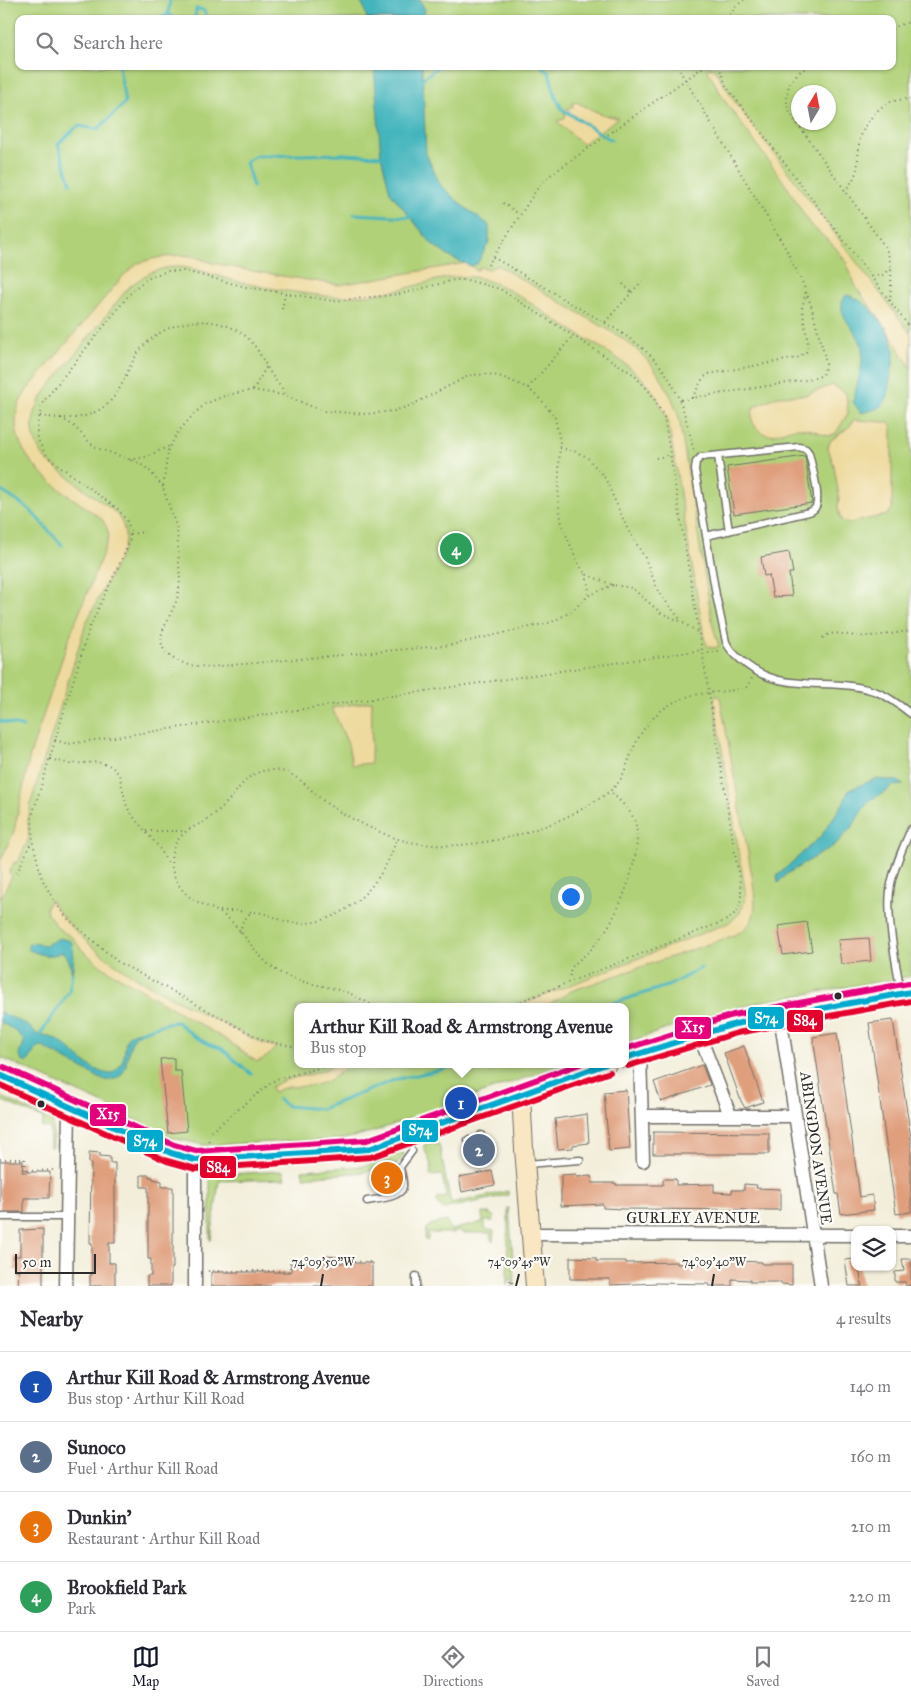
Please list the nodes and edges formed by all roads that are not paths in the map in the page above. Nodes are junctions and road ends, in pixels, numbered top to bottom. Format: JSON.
{"nodes":[{"id":1,"x":718,"y":456,"type":"junction"},
{"id":2,"x":729,"y":531,"type":"junction"},
{"id":3,"x":706,"y":536,"type":"junction"},
{"id":4,"x":911,"y":714,"type":"edge"},
{"id":5,"x":911,"y":829,"type":"edge"},
{"id":6,"x":908,"y":995,"type":"edge"},
{"id":7,"x":780,"y":1015,"type":"junction"},
{"id":8,"x":699,"y":1034,"type":"junction"},
{"id":9,"x":632,"y":1055,"type":"edge"},
{"id":10,"x":596,"y":1068,"type":"edge"},
{"id":11,"x":0,"y":1075,"type":"edge"},
{"id":12,"x":521,"y":1094,"type":"junction"},
{"id":13,"x":69,"y":1107,"type":"junction"},
{"id":14,"x":730,"y":1115,"type":"junction"},
{"id":15,"x":642,"y":1116,"type":"junction"},
{"id":16,"x":795,"y":1116,"type":"junction"},
{"id":17,"x":412,"y":1151,"type":"dead end"},
{"id":18,"x":487,"y":1151,"type":"dead end"},
{"id":19,"x":489,"y":1159,"type":"dead end"},
{"id":20,"x":195,"y":1160,"type":"junction"},
{"id":21,"x":580,"y":1160,"type":"dead end"},
{"id":22,"x":643,"y":1161,"type":"dead end"},
{"id":23,"x":525,"y":1164,"type":"junction"},
{"id":24,"x":367,"y":1201,"type":"dead end"},
{"id":25,"x":0,"y":1216,"type":"edge"},
{"id":26,"x":67,"y":1217,"type":"junction"},
{"id":27,"x":532,"y":1234,"type":"junction"},
{"id":28,"x":813,"y":1234,"type":"junction"},
{"id":29,"x":851,"y":1235,"type":"edge"},
{"id":30,"x":896,"y":1236,"type":"edge"},
{"id":31,"x":911,"y":1236,"type":"edge"},
{"id":32,"x":416,"y":1276,"type":"dead end"},
{"id":33,"x":66,"y":1286,"type":"edge"},
{"id":34,"x":195,"y":1286,"type":"edge"},
{"id":35,"x":416,"y":1286,"type":"edge"},
{"id":36,"x":535,"y":1286,"type":"edge"},
{"id":37,"x":821,"y":1286,"type":"edge"}],
"edges":[{"from":1,"to":2,"type":"lane"},
{"from":1,"to":2,"type":"lane"},
{"from":1,"to":3,"type":"lane"},
{"from":2,"to":3,"type":"lane"},
{"from":3,"to":4,"type":"lane"},
{"from":5,"to":6,"type":"lane"},
{"from":6,"to":7,"type":"street"},
{"from":7,"to":8,"type":"street"},
{"from":7,"to":16,"type":"street","name":"ABINGDON AVENUE"},
{"from":8,"to":9,"type":"street"},
{"from":8,"to":14,"type":"street"},
{"from":9,"to":15,"type":"street"},
{"from":10,"to":12,"type":"street"},
{"from":11,"to":13,"type":"street"},
{"from":12,"to":20,"type":"street"},
{"from":12,"to":23,"type":"street"},
{"from":13,"to":20,"type":"street"},
{"from":13,"to":26,"type":"street"},
{"from":14,"to":15,"type":"street"},
{"from":14,"to":16,"type":"street"},
{"from":15,"to":22,"type":"street"},
{"from":16,"to":28,"type":"street","name":"ABINGDON AVENUE"},
{"from":17,"to":24,"type":"lane"},
{"from":18,"to":19,"type":"lane"},
{"from":20,"to":34,"type":"street"},
{"from":21,"to":23,"type":"lane"},
{"from":23,"to":27,"type":"street"},
{"from":25,"to":26,"type":"lane"},
{"from":26,"to":33,"type":"street"},
{"from":27,"to":28,"type":"street","name":"GURLEY AVENUE"},
{"from":27,"to":36,"type":"street"},
{"from":28,"to":29,"type":"street","name":"GURLEY AVENUE"},
{"from":28,"to":37,"type":"street","name":"ABINGDON AVENUE"},
{"from":30,"to":31,"type":"street"},
{"from":32,"to":35,"type":"lane"}]}
